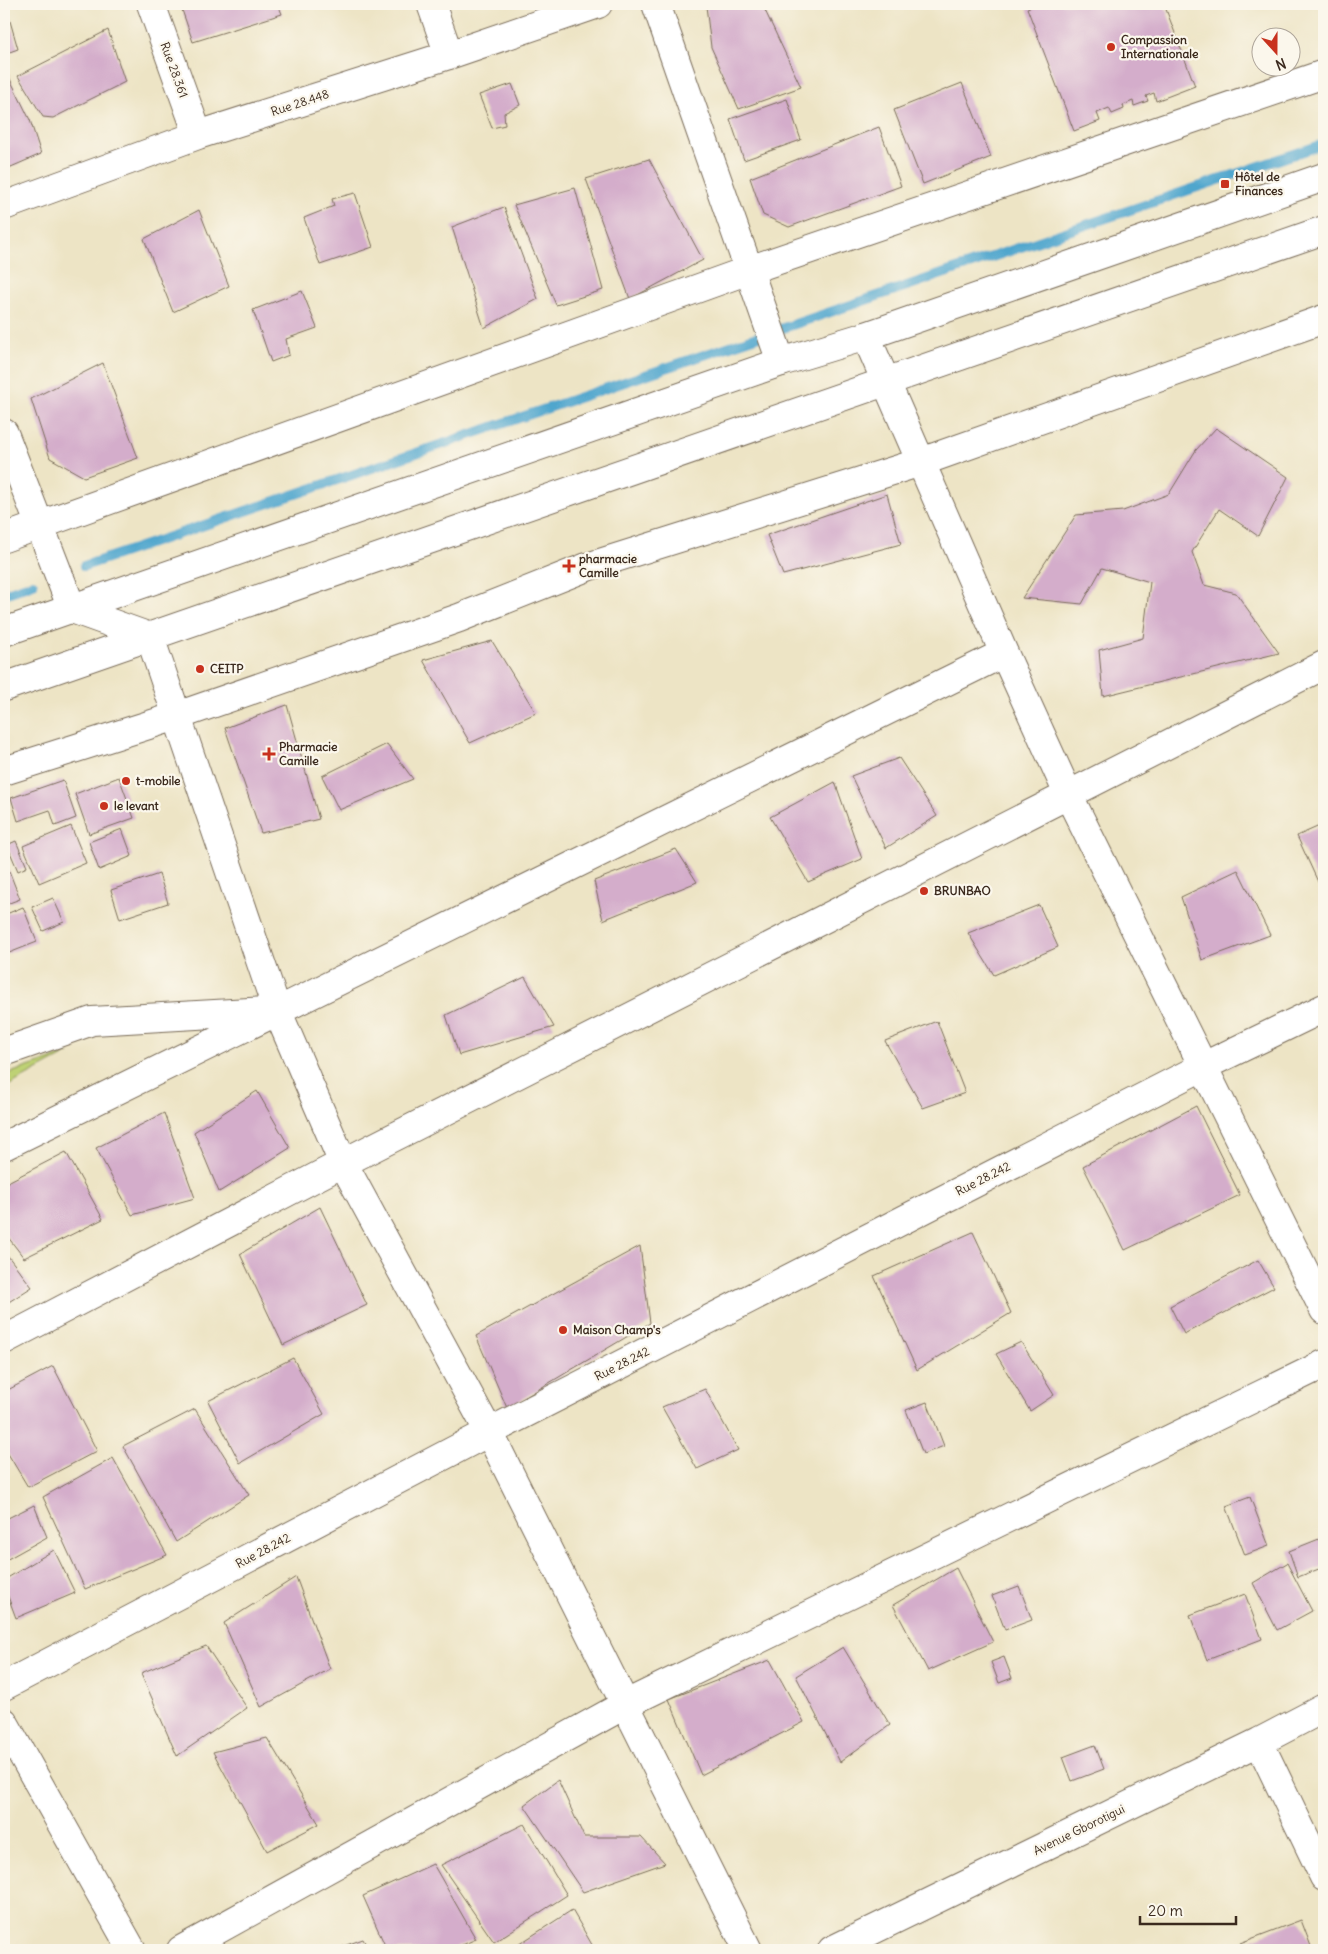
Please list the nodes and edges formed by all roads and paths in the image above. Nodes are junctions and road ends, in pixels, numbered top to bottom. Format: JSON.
{"nodes":[{"id":1,"x":151,"y":4,"type":"edge"},
{"id":2,"x":431,"y":4,"type":"edge"},
{"id":3,"x":598,"y":4,"type":"edge"},
{"id":4,"x":656,"y":4,"type":"edge"},
{"id":5,"x":450,"y":55,"type":"junction"},
{"id":6,"x":1324,"y":74,"type":"edge"},
{"id":7,"x":198,"y":136,"type":"junction"},
{"id":8,"x":1324,"y":177,"type":"edge"},
{"id":9,"x":4,"y":206,"type":"edge"},
{"id":10,"x":1324,"y":230,"type":"edge"},
{"id":11,"x":748,"y":270,"type":"junction"},
{"id":12,"x":1324,"y":319,"type":"edge"},
{"id":13,"x":866,"y":336,"type":"junction"},
{"id":14,"x":781,"y":362,"type":"junction"},
{"id":15,"x":886,"y":383,"type":"junction"},
{"id":16,"x":4,"y":433,"type":"edge"},
{"id":17,"x":921,"y":462,"type":"junction"},
{"id":18,"x":40,"y":526,"type":"junction"},
{"id":19,"x":4,"y":538,"type":"edge"},
{"id":20,"x":72,"y":609,"type":"junction"},
{"id":21,"x":4,"y":632,"type":"edge"},
{"id":22,"x":150,"y":637,"type":"junction"},
{"id":23,"x":1004,"y":653,"type":"junction"},
{"id":24,"x":1324,"y":665,"type":"edge"},
{"id":25,"x":4,"y":687,"type":"edge"},
{"id":26,"x":177,"y":716,"type":"junction"},
{"id":27,"x":4,"y":771,"type":"edge"},
{"id":28,"x":1069,"y":796,"type":"junction"},
{"id":29,"x":1324,"y":1008,"type":"edge"},
{"id":30,"x":278,"y":1010,"type":"junction"},
{"id":31,"x":4,"y":1052,"type":"edge"},
{"id":32,"x":1204,"y":1066,"type":"junction"},
{"id":33,"x":4,"y":1146,"type":"edge"},
{"id":34,"x":343,"y":1163,"type":"junction"},
{"id":35,"x":1324,"y":1310,"type":"edge"},
{"id":36,"x":4,"y":1340,"type":"edge"},
{"id":37,"x":1324,"y":1364,"type":"edge"},
{"id":38,"x":489,"y":1432,"type":"junction"},
{"id":39,"x":4,"y":1686,"type":"edge"},
{"id":40,"x":626,"y":1704,"type":"junction"},
{"id":41,"x":1324,"y":1708,"type":"edge"},
{"id":42,"x":4,"y":1722,"type":"edge"},
{"id":43,"x":1259,"y":1742,"type":"junction"},
{"id":44,"x":1324,"y":1877,"type":"edge"},
{"id":45,"x":132,"y":1950,"type":"edge"},
{"id":46,"x":181,"y":1950,"type":"edge"},
{"id":47,"x":748,"y":1950,"type":"edge"},
{"id":48,"x":832,"y":1950,"type":"edge"}],
"edges":[{"from":1,"to":7,"type":"street","name":"Rue 28.361"},
{"from":2,"to":5,"type":"street"},
{"from":3,"to":5,"type":"street","name":"Rue 28.448"},
{"from":4,"to":11,"type":"street"},
{"from":5,"to":7,"type":"street","name":"Rue 28.448"},
{"from":6,"to":11,"type":"street"},
{"from":7,"to":9,"type":"street","name":"Rue 28.448"},
{"from":8,"to":13,"type":"street"},
{"from":10,"to":15,"type":"street"},
{"from":11,"to":14,"type":"street"},
{"from":11,"to":18,"type":"street"},
{"from":12,"to":17,"type":"street"},
{"from":13,"to":14,"type":"street"},
{"from":13,"to":15,"type":"street"},
{"from":14,"to":20,"type":"street"},
{"from":15,"to":17,"type":"street"},
{"from":15,"to":22,"type":"street"},
{"from":16,"to":18,"type":"street"},
{"from":17,"to":23,"type":"street"},
{"from":17,"to":26,"type":"street"},
{"from":18,"to":19,"type":"street"},
{"from":18,"to":20,"type":"street"},
{"from":20,"to":21,"type":"street"},
{"from":20,"to":22,"type":"street"},
{"from":22,"to":25,"type":"street"},
{"from":22,"to":26,"type":"street"},
{"from":23,"to":28,"type":"street"},
{"from":23,"to":30,"type":"street"},
{"from":24,"to":28,"type":"street"},
{"from":26,"to":27,"type":"street"},
{"from":26,"to":30,"type":"street"},
{"from":28,"to":32,"type":"street"},
{"from":28,"to":34,"type":"street"},
{"from":29,"to":32,"type":"street","name":"Rue 28.242"},
{"from":30,"to":31,"type":"street"},
{"from":30,"to":33,"type":"street"},
{"from":30,"to":34,"type":"street"},
{"from":32,"to":35,"type":"street"},
{"from":32,"to":38,"type":"street","name":"Rue 28.242"},
{"from":34,"to":36,"type":"street"},
{"from":34,"to":38,"type":"street"},
{"from":37,"to":40,"type":"street"},
{"from":38,"to":39,"type":"street","name":"Rue 28.242"},
{"from":38,"to":40,"type":"street"},
{"from":40,"to":46,"type":"street"},
{"from":40,"to":47,"type":"street"},
{"from":41,"to":43,"type":"street","name":"Avenue Gborotigui"},
{"from":42,"to":45,"type":"street"},
{"from":43,"to":44,"type":"street"},
{"from":43,"to":48,"type":"street","name":"Avenue Gborotigui"}]}
